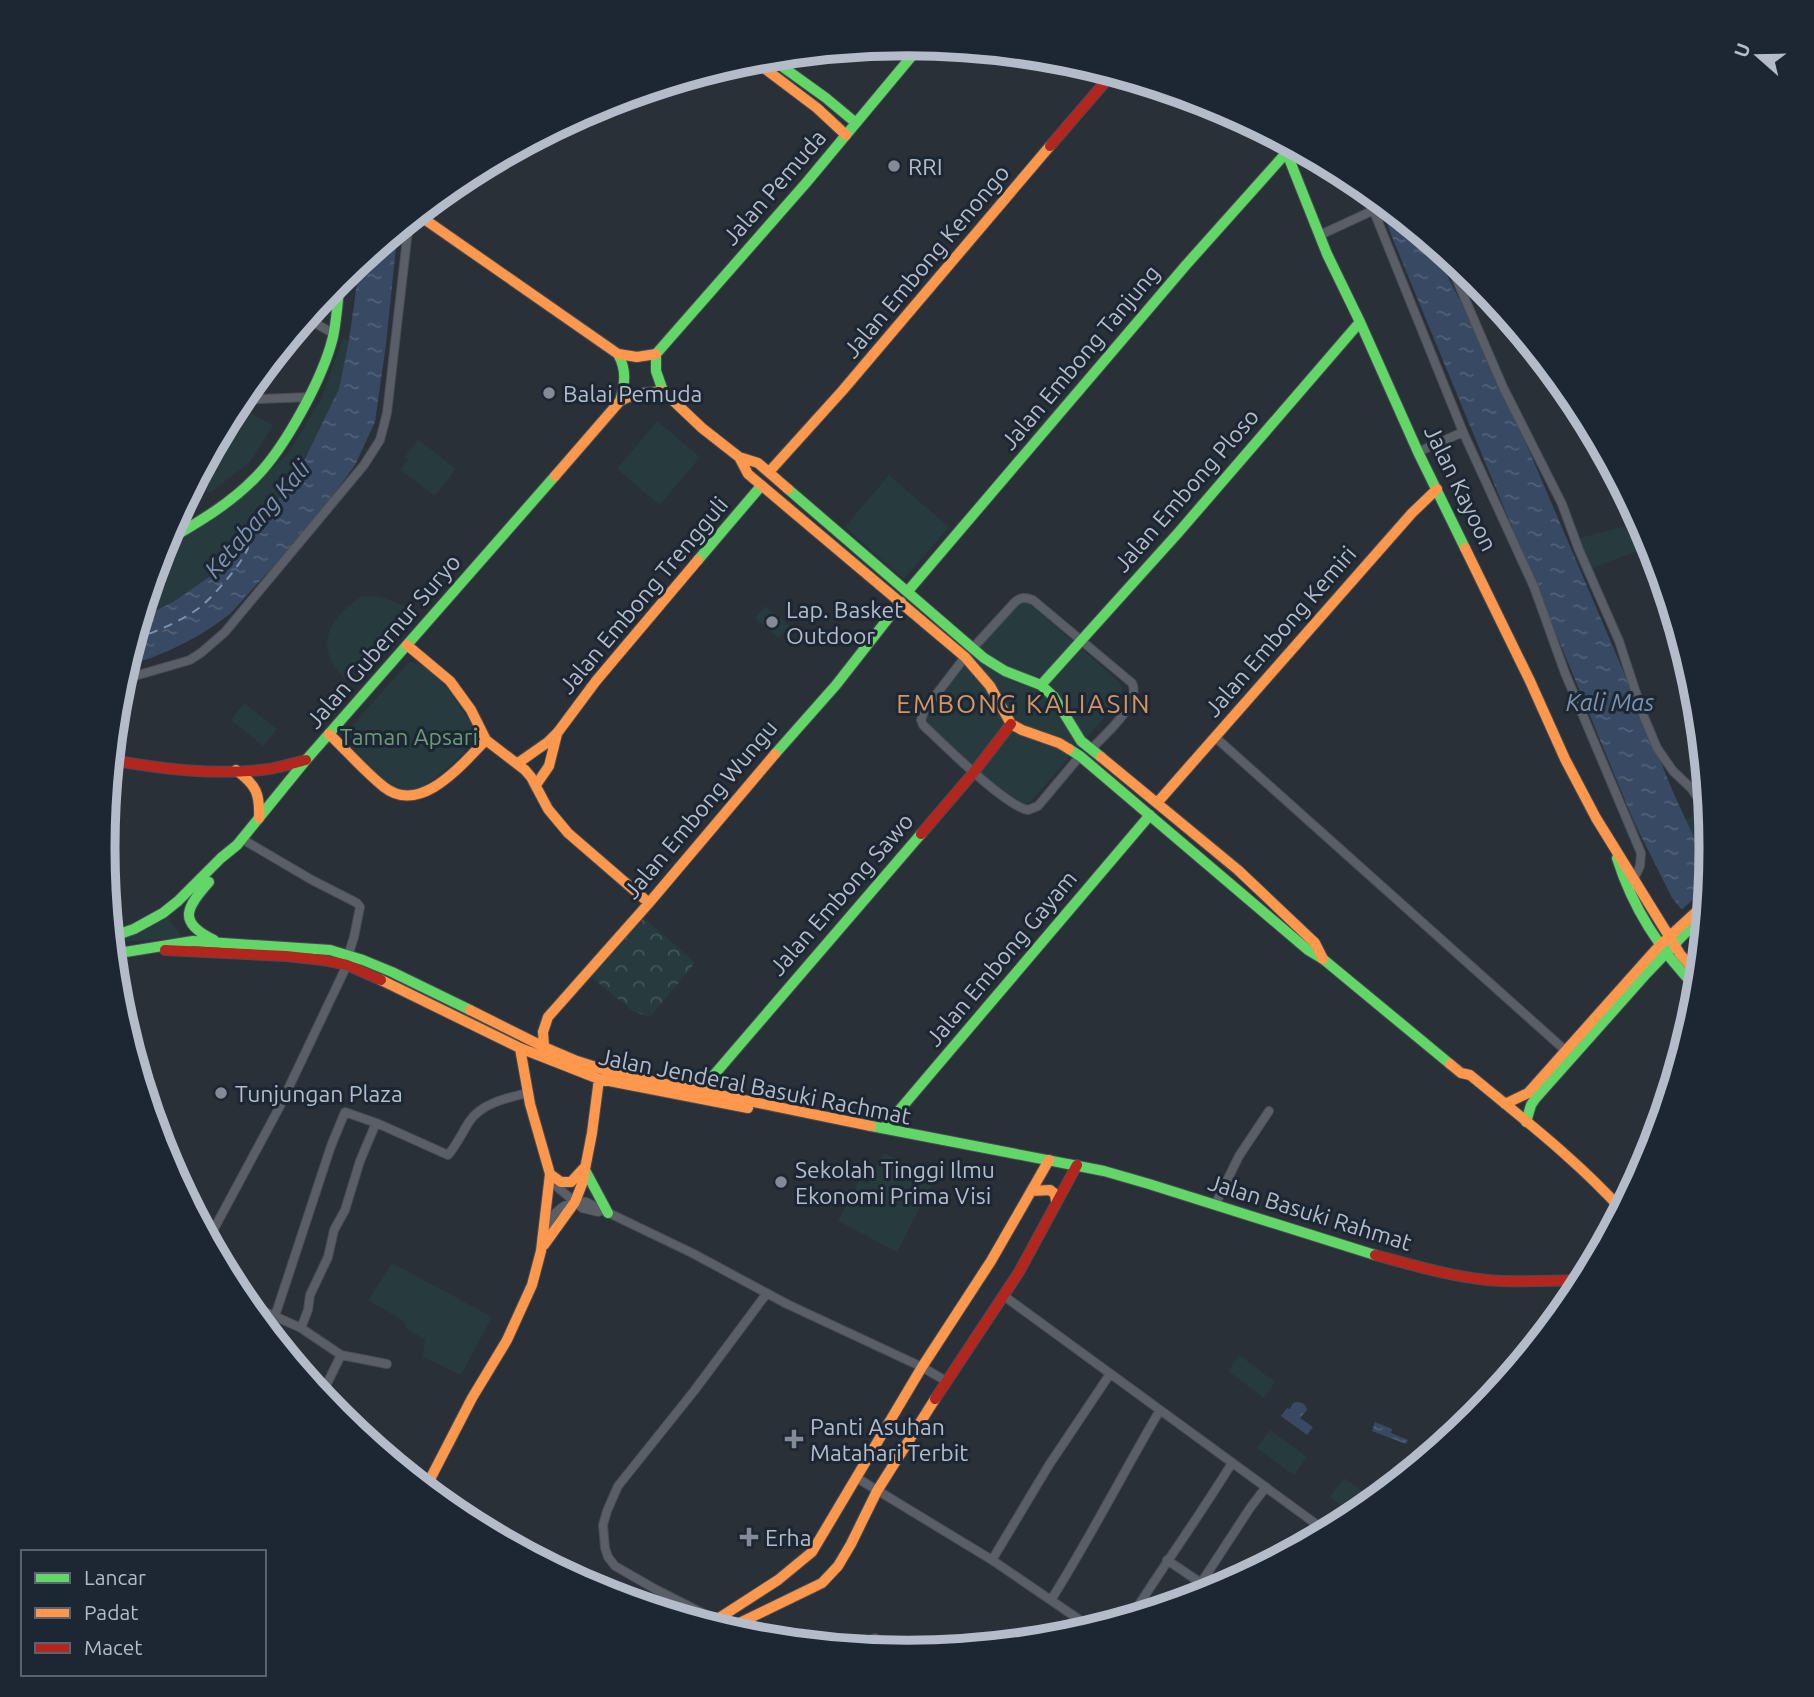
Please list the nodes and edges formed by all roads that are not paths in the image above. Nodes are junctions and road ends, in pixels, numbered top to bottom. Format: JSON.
{"nodes":[{"id":1,"x":912,"y":56,"type":"edge"},
{"id":2,"x":782,"y":66,"type":"edge"},
{"id":3,"x":765,"y":69,"type":"edge"},
{"id":4,"x":1106,"y":81,"type":"edge"},
{"id":5,"x":856,"y":123,"type":"junction"},
{"id":6,"x":846,"y":135,"type":"junction"},
{"id":7,"x":1286,"y":153,"type":"joint"},
{"id":8,"x":1374,"y":210,"type":"joint"},
{"id":9,"x":425,"y":220,"type":"edge"},
{"id":10,"x":409,"y":233,"type":"edge"},
{"id":11,"x":1320,"y":235,"type":"junction"},
{"id":12,"x":1455,"y":276,"type":"edge"},
{"id":13,"x":336,"y":299,"type":"edge"},
{"id":14,"x":316,"y":321,"type":"edge"},
{"id":15,"x":1360,"y":321,"type":"junction"},
{"id":16,"x":332,"y":326,"type":"junction"},
{"id":17,"x":618,"y":354,"type":"junction"},
{"id":18,"x":656,"y":354,"type":"junction"},
{"id":19,"x":663,"y":391,"type":"junction"},
{"id":20,"x":310,"y":397,"type":"junction"},
{"id":21,"x":254,"y":399,"type":"edge"},
{"id":22,"x":620,"y":401,"type":"junction"},
{"id":23,"x":1463,"y":432,"type":"junction"},
{"id":24,"x":1419,"y":452,"type":"junction"},
{"id":25,"x":739,"y":457,"type":"junction"},
{"id":26,"x":769,"y":472,"type":"junction"},
{"id":27,"x":761,"y":486,"type":"junction"},
{"id":28,"x":1437,"y":489,"type":"junction"},
{"id":29,"x":181,"y":531,"type":"edge"},
{"id":30,"x":908,"y":591,"type":"junction"},
{"id":31,"x":901,"y":602,"type":"junction"},
{"id":32,"x":1081,"y":642,"type":"junction"},
{"id":33,"x":407,"y":645,"type":"junction"},
{"id":34,"x":969,"y":653,"type":"junction"},
{"id":35,"x":134,"y":676,"type":"edge"},
{"id":36,"x":1041,"y":685,"type":"junction"},
{"id":37,"x":1011,"y":723,"type":"junction"},
{"id":38,"x":558,"y":732,"type":"junction"},
{"id":39,"x":329,"y":734,"type":"junction"},
{"id":40,"x":1215,"y":737,"type":"junction"},
{"id":41,"x":486,"y":740,"type":"junction"},
{"id":42,"x":1091,"y":749,"type":"junction"},
{"id":43,"x":1080,"y":756,"type":"junction"},
{"id":44,"x":306,"y":760,"type":"junction"},
{"id":45,"x":119,"y":761,"type":"edge"},
{"id":46,"x":518,"y":763,"type":"junction"},
{"id":47,"x":236,"y":770,"type":"junction"},
{"id":48,"x":974,"y":772,"type":"junction"},
{"id":49,"x":536,"y":785,"type":"junction"},
{"id":50,"x":1698,"y":799,"type":"edge"},
{"id":51,"x":1157,"y":803,"type":"junction"},
{"id":52,"x":1150,"y":815,"type":"junction"},
{"id":53,"x":259,"y":818,"type":"junction"},
{"id":54,"x":240,"y":842,"type":"junction"},
{"id":55,"x":1615,"y":848,"type":"junction"},
{"id":56,"x":1634,"y":879,"type":"junction"},
{"id":57,"x":649,"y":903,"type":"junction"},
{"id":58,"x":1697,"y":913,"type":"edge"},
{"id":59,"x":1696,"y":920,"type":"edge"},
{"id":60,"x":1687,"y":925,"type":"junction"},
{"id":61,"x":119,"y":934,"type":"edge"},
{"id":62,"x":1672,"y":940,"type":"junction"},
{"id":63,"x":224,"y":943,"type":"junction"},
{"id":64,"x":154,"y":948,"type":"junction"},
{"id":65,"x":1662,"y":949,"type":"junction"},
{"id":66,"x":121,"y":953,"type":"edge"},
{"id":67,"x":1323,"y":959,"type":"junction"},
{"id":68,"x":348,"y":960,"type":"junction"},
{"id":69,"x":1691,"y":966,"type":"edge"},
{"id":70,"x":1688,"y":978,"type":"edge"},
{"id":71,"x":544,"y":1047,"type":"junction"},
{"id":72,"x":520,"y":1048,"type":"junction"},
{"id":73,"x":1566,"y":1051,"type":"junction"},
{"id":74,"x":1461,"y":1073,"type":"junction"},
{"id":75,"x":598,"y":1079,"type":"junction"},
{"id":76,"x":701,"y":1090,"type":"junction"},
{"id":77,"x":528,"y":1093,"type":"junction"},
{"id":78,"x":1505,"y":1104,"type":"junction"},
{"id":79,"x":1269,"y":1111,"type":"dead end"},
{"id":80,"x":1526,"y":1122,"type":"junction"},
{"id":81,"x":376,"y":1123,"type":"junction"},
{"id":82,"x":885,"y":1128,"type":"junction"},
{"id":83,"x":1035,"y":1159,"type":"junction"},
{"id":84,"x":1049,"y":1160,"type":"junction"},
{"id":85,"x":1077,"y":1165,"type":"junction"},
{"id":86,"x":586,"y":1168,"type":"junction"},
{"id":87,"x":550,"y":1178,"type":"junction"},
{"id":88,"x":1031,"y":1191,"type":"junction"},
{"id":89,"x":1056,"y":1202,"type":"junction"},
{"id":90,"x":1616,"y":1203,"type":"edge"},
{"id":91,"x":579,"y":1205,"type":"junction"},
{"id":92,"x":1214,"y":1205,"type":"junction"},
{"id":93,"x":1614,"y":1206,"type":"edge"},
{"id":94,"x":608,"y":1213,"type":"junction"},
{"id":95,"x":213,"y":1231,"type":"edge"},
{"id":96,"x":541,"y":1251,"type":"junction"},
{"id":97,"x":1572,"y":1279,"type":"edge"},
{"id":98,"x":766,"y":1293,"type":"junction"},
{"id":99,"x":1004,"y":1296,"type":"junction"},
{"id":100,"x":263,"y":1311,"type":"edge"},
{"id":101,"x":275,"y":1316,"type":"junction"},
{"id":102,"x":302,"y":1328,"type":"junction"},
{"id":103,"x":341,"y":1354,"type":"junction"},
{"id":104,"x":387,"y":1364,"type":"dead end"},
{"id":105,"x":922,"y":1367,"type":"junction"},
{"id":106,"x":1110,"y":1374,"type":"junction"},
{"id":107,"x":946,"y":1381,"type":"junction"},
{"id":108,"x":326,"y":1386,"type":"edge"},
{"id":109,"x":1160,"y":1410,"type":"junction"},
{"id":110,"x":1232,"y":1463,"type":"junction"},
{"id":111,"x":857,"y":1478,"type":"junction"},
{"id":112,"x":430,"y":1480,"type":"edge"},
{"id":113,"x":1266,"y":1487,"type":"junction"},
{"id":114,"x":877,"y":1491,"type":"junction"},
{"id":115,"x":1318,"y":1525,"type":"edge"},
{"id":116,"x":992,"y":1560,"type":"junction"},
{"id":117,"x":1167,"y":1560,"type":"junction"},
{"id":118,"x":1201,"y":1583,"type":"joint"},
{"id":119,"x":1051,"y":1600,"type":"junction"},
{"id":120,"x":1139,"y":1606,"type":"edge"},
{"id":121,"x":694,"y":1612,"type":"edge"},
{"id":122,"x":721,"y":1618,"type":"edge"},
{"id":123,"x":1082,"y":1621,"type":"edge"},
{"id":124,"x":741,"y":1623,"type":"edge"}],
"edges":[{"from":1,"to":5,"type":"main road","name":"Jalan Pemuda"},
{"from":2,"to":5,"type":"main road"},
{"from":3,"to":6,"type":"main road"},
{"from":4,"to":26,"type":"main road","name":"Jalan Embong Kenongo"},
{"from":5,"to":6,"type":"main road","name":"Jalan Pemuda"},
{"from":6,"to":18,"type":"main road","name":"Jalan Pemuda"},
{"from":7,"to":11,"type":"main road","name":"Jalan Kayoon"},
{"from":7,"to":30,"type":"main road","name":"Jalan Embong Tanjung"},
{"from":8,"to":11,"type":"street"},
{"from":8,"to":23,"type":"street"},
{"from":9,"to":17,"type":"main road"},
{"from":10,"to":35,"type":"street"},
{"from":11,"to":15,"type":"main road","name":"Jalan Kayoon"},
{"from":12,"to":50,"type":"street"},
{"from":13,"to":16,"type":"main road"},
{"from":14,"to":16,"type":"street"},
{"from":15,"to":24,"type":"main road","name":"Jalan Kayoon"},
{"from":15,"to":32,"type":"main road","name":"Jalan Embong Ploso"},
{"from":16,"to":20,"type":"main road"},
{"from":17,"to":18,"type":"main road"},
{"from":17,"to":22,"type":"main road"},
{"from":18,"to":19,"type":"main road"},
{"from":19,"to":22,"type":"main road"},
{"from":19,"to":25,"type":"main road"},
{"from":20,"to":21,"type":"street"},
{"from":20,"to":29,"type":"main road"},
{"from":22,"to":33,"type":"main road","name":"Jalan Gubernur Suryo"},
{"from":23,"to":24,"type":"street"},
{"from":23,"to":56,"type":"street"},
{"from":24,"to":28,"type":"main road","name":"Jalan Kayoon"},
{"from":25,"to":26,"type":"main road"},
{"from":25,"to":27,"type":"main road"},
{"from":26,"to":30,"type":"main road"},
{"from":27,"to":31,"type":"main road"},
{"from":27,"to":38,"type":"main road","name":"Jalan Embong Trengguli"},
{"from":28,"to":40,"type":"main road","name":"Jalan Embong Kemiri"},
{"from":28,"to":55,"type":"main road","name":"Jalan Kayoon"},
{"from":30,"to":34,"type":"main road"},
{"from":31,"to":34,"type":"main road"},
{"from":31,"to":57,"type":"main road","name":"Jalan Embong Wungu"},
{"from":32,"to":34,"type":"street"},
{"from":32,"to":36,"type":"main road","name":"Jalan Embong Ploso"},
{"from":32,"to":42,"type":"street"},
{"from":33,"to":39,"type":"main road","name":"Jalan Gubernur Suryo"},
{"from":33,"to":41,"type":"main road"},
{"from":34,"to":36,"type":"main road"},
{"from":34,"to":37,"type":"main road"},
{"from":34,"to":48,"type":"street"},
{"from":36,"to":42,"type":"main road"},
{"from":37,"to":43,"type":"main road"},
{"from":37,"to":48,"type":"main road","name":"Jalan Embong Sawo"},
{"from":38,"to":46,"type":"main road","name":"Jalan Embong Trengguli"},
{"from":38,"to":49,"type":"main road","name":"Jalan Embong Trengguli"},
{"from":39,"to":41,"type":"main road"},
{"from":39,"to":44,"type":"main road","name":"Jalan Gubernur Suryo"},
{"from":40,"to":51,"type":"main road","name":"Jalan Embong Kemiri"},
{"from":40,"to":73,"type":"street"},
{"from":41,"to":46,"type":"main road"},
{"from":42,"to":51,"type":"main road"},
{"from":43,"to":48,"type":"street"},
{"from":43,"to":52,"type":"main road"},
{"from":44,"to":47,"type":"main road"},
{"from":44,"to":53,"type":"main road","name":"Jalan Gubernur Suryo"},
{"from":45,"to":47,"type":"main road"},
{"from":46,"to":49,"type":"main road"},
{"from":47,"to":53,"type":"main road"},
{"from":48,"to":76,"type":"main road","name":"Jalan Embong Sawo"},
{"from":49,"to":57,"type":"main road"},
{"from":51,"to":67,"type":"main road"},
{"from":52,"to":67,"type":"main road"},
{"from":52,"to":82,"type":"main road","name":"Jalan Embong Gayam"},
{"from":53,"to":54,"type":"main road","name":"Jalan Gubernur Suryo"},
{"from":54,"to":61,"type":"main road","name":"Jalan Gubernur Suryo"},
{"from":54,"to":63,"type":"main road"},
{"from":54,"to":68,"type":"street"},
{"from":55,"to":56,"type":"main road","name":"Jalan Kayoon"},
{"from":55,"to":65,"type":"main road","name":"Jalan Kayoon"},
{"from":56,"to":62,"type":"main road","name":"Jalan Kayoon"},
{"from":57,"to":71,"type":"main road","name":"Jalan Embong Wungu"},
{"from":58,"to":60,"type":"main road"},
{"from":59,"to":60,"type":"main road"},
{"from":60,"to":62,"type":"main road"},
{"from":62,"to":65,"type":"main road"},
{"from":62,"to":69,"type":"main road","name":"Jalan Kayoon"},
{"from":63,"to":64,"type":"main road","name":"Jalan Jenderal Basuki Rachmat"},
{"from":63,"to":68,"type":"main road","name":"Jalan Jenderal Basuki Rachmat"},
{"from":64,"to":66,"type":"main road"},
{"from":64,"to":68,"type":"main road","name":"Jalan Jenderal Basuki Rachmat"},
{"from":65,"to":70,"type":"main road","name":"Jalan Kayoon"},
{"from":65,"to":73,"type":"main road"},
{"from":65,"to":80,"type":"main road"},
{"from":67,"to":74,"type":"main road"},
{"from":68,"to":71,"type":"main road","name":"Jalan Jenderal Basuki Rachmat"},
{"from":68,"to":72,"type":"main road","name":"Jalan Jenderal Basuki Rachmat"},
{"from":68,"to":95,"type":"street"},
{"from":71,"to":76,"type":"main road","name":"Jalan Jenderal Basuki Rachmat"},
{"from":72,"to":75,"type":"main road","name":"Jalan Jenderal Basuki Rachmat"},
{"from":72,"to":77,"type":"main road"},
{"from":73,"to":78,"type":"main road"},
{"from":74,"to":78,"type":"main road"},
{"from":74,"to":93,"type":"main road"},
{"from":75,"to":83,"type":"main road","name":"Jalan Jenderal Basuki Rachmat"},
{"from":75,"to":86,"type":"main road"},
{"from":76,"to":82,"type":"main road","name":"Jalan Jenderal Basuki Rachmat"},
{"from":77,"to":81,"type":"street"},
{"from":77,"to":87,"type":"main road"},
{"from":78,"to":80,"type":"main road"},
{"from":79,"to":92,"type":"street"},
{"from":80,"to":90,"type":"main road"},
{"from":81,"to":101,"type":"street"},
{"from":81,"to":102,"type":"street"},
{"from":82,"to":83,"type":"main road","name":"Jalan Jenderal Basuki Rachmat"},
{"from":83,"to":84,"type":"main road","name":"Jalan Jenderal Basuki Rachmat"},
{"from":84,"to":85,"type":"main road","name":"Jalan Basuki Rahmat"},
{"from":84,"to":88,"type":"main road"},
{"from":85,"to":89,"type":"main road"},
{"from":85,"to":92,"type":"main road","name":"Jalan Basuki Rahmat"},
{"from":86,"to":87,"type":"main road"},
{"from":86,"to":91,"type":"main road"},
{"from":86,"to":94,"type":"main road"},
{"from":87,"to":91,"type":"street"},
{"from":87,"to":96,"type":"main road"},
{"from":88,"to":89,"type":"main road"},
{"from":88,"to":105,"type":"main road"},
{"from":89,"to":99,"type":"main road"},
{"from":91,"to":94,"type":"street"},
{"from":91,"to":96,"type":"main road"},
{"from":91,"to":96,"type":"street"},
{"from":92,"to":97,"type":"main road","name":"Jalan Basuki Rahmat"},
{"from":94,"to":98,"type":"street"},
{"from":96,"to":112,"type":"main road"},
{"from":98,"to":105,"type":"street"},
{"from":98,"to":121,"type":"street"},
{"from":99,"to":106,"type":"street"},
{"from":99,"to":107,"type":"main road"},
{"from":100,"to":101,"type":"street"},
{"from":101,"to":102,"type":"street"},
{"from":102,"to":103,"type":"street"},
{"from":103,"to":104,"type":"street"},
{"from":103,"to":108,"type":"street"},
{"from":105,"to":107,"type":"street"},
{"from":105,"to":111,"type":"main road"},
{"from":106,"to":109,"type":"street"},
{"from":106,"to":116,"type":"street"},
{"from":107,"to":114,"type":"main road"},
{"from":109,"to":110,"type":"street"},
{"from":109,"to":119,"type":"street"},
{"from":110,"to":113,"type":"street"},
{"from":110,"to":117,"type":"street"},
{"from":111,"to":114,"type":"street"},
{"from":111,"to":122,"type":"main road"},
{"from":113,"to":115,"type":"street"},
{"from":113,"to":118,"type":"street"},
{"from":114,"to":116,"type":"street"},
{"from":114,"to":124,"type":"main road"},
{"from":116,"to":119,"type":"street"},
{"from":117,"to":118,"type":"street"},
{"from":117,"to":120,"type":"street"},
{"from":119,"to":123,"type":"street"}]}
